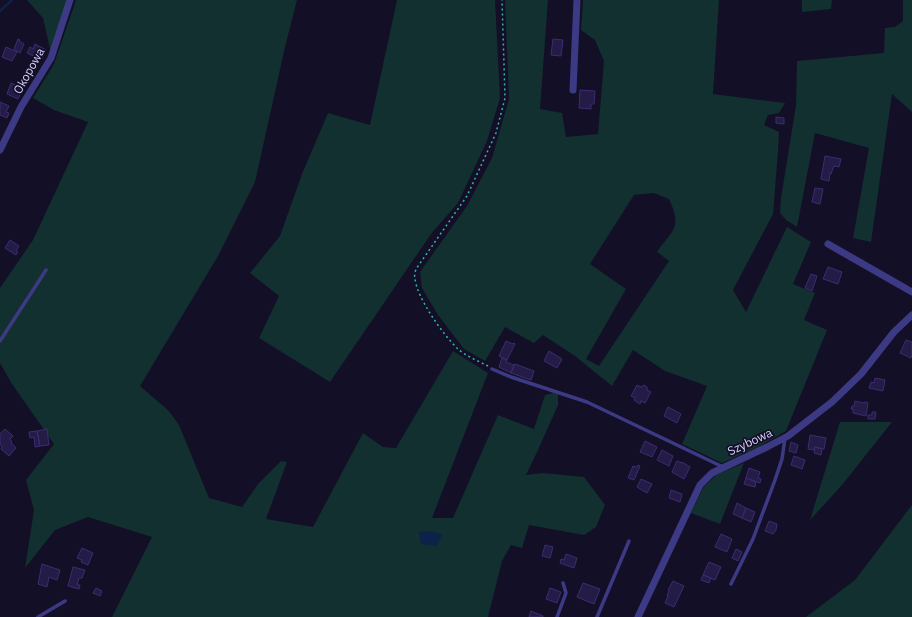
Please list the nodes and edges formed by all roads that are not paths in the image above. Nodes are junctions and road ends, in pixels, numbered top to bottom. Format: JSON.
{"nodes":[{"id":1,"x":70,"y":0,"type":"edge"},
{"id":2,"x":577,"y":0,"type":"edge"},
{"id":3,"x":573,"y":90,"type":"dead end"},
{"id":4,"x":0,"y":150,"type":"edge"},
{"id":5,"x":828,"y":244,"type":"dead end"},
{"id":6,"x":46,"y":270,"type":"dead end"},
{"id":7,"x":912,"y":292,"type":"edge"},
{"id":8,"x":912,"y":315,"type":"edge"},
{"id":9,"x":0,"y":341,"type":"edge"},
{"id":10,"x":492,"y":368,"type":"road end"},
{"id":11,"x":785,"y":438,"type":"junction"},
{"id":12,"x":723,"y":467,"type":"junction"},
{"id":13,"x":629,"y":541,"type":"dead end"},
{"id":14,"x":563,"y":583,"type":"dead end"},
{"id":15,"x":731,"y":584,"type":"dead end"},
{"id":16,"x":65,"y":601,"type":"dead end"},
{"id":17,"x":38,"y":617,"type":"edge"},
{"id":18,"x":557,"y":617,"type":"edge"},
{"id":19,"x":597,"y":617,"type":"edge"},
{"id":20,"x":638,"y":617,"type":"edge"}],
"edges":[{"from":1,"to":4,"type":"street","name":"Okopowa"},
{"from":2,"to":3,"type":"street"},
{"from":5,"to":7,"type":"street"},
{"from":6,"to":9,"type":"lane"},
{"from":8,"to":11,"type":"street","name":"Szybowa"},
{"from":10,"to":12,"type":"lane"},
{"from":11,"to":12,"type":"street","name":"Szybowa"},
{"from":11,"to":15,"type":"lane"},
{"from":12,"to":20,"type":"street","name":"Szybowa"},
{"from":13,"to":19,"type":"lane"},
{"from":14,"to":18,"type":"lane"},
{"from":16,"to":17,"type":"lane"}]}
